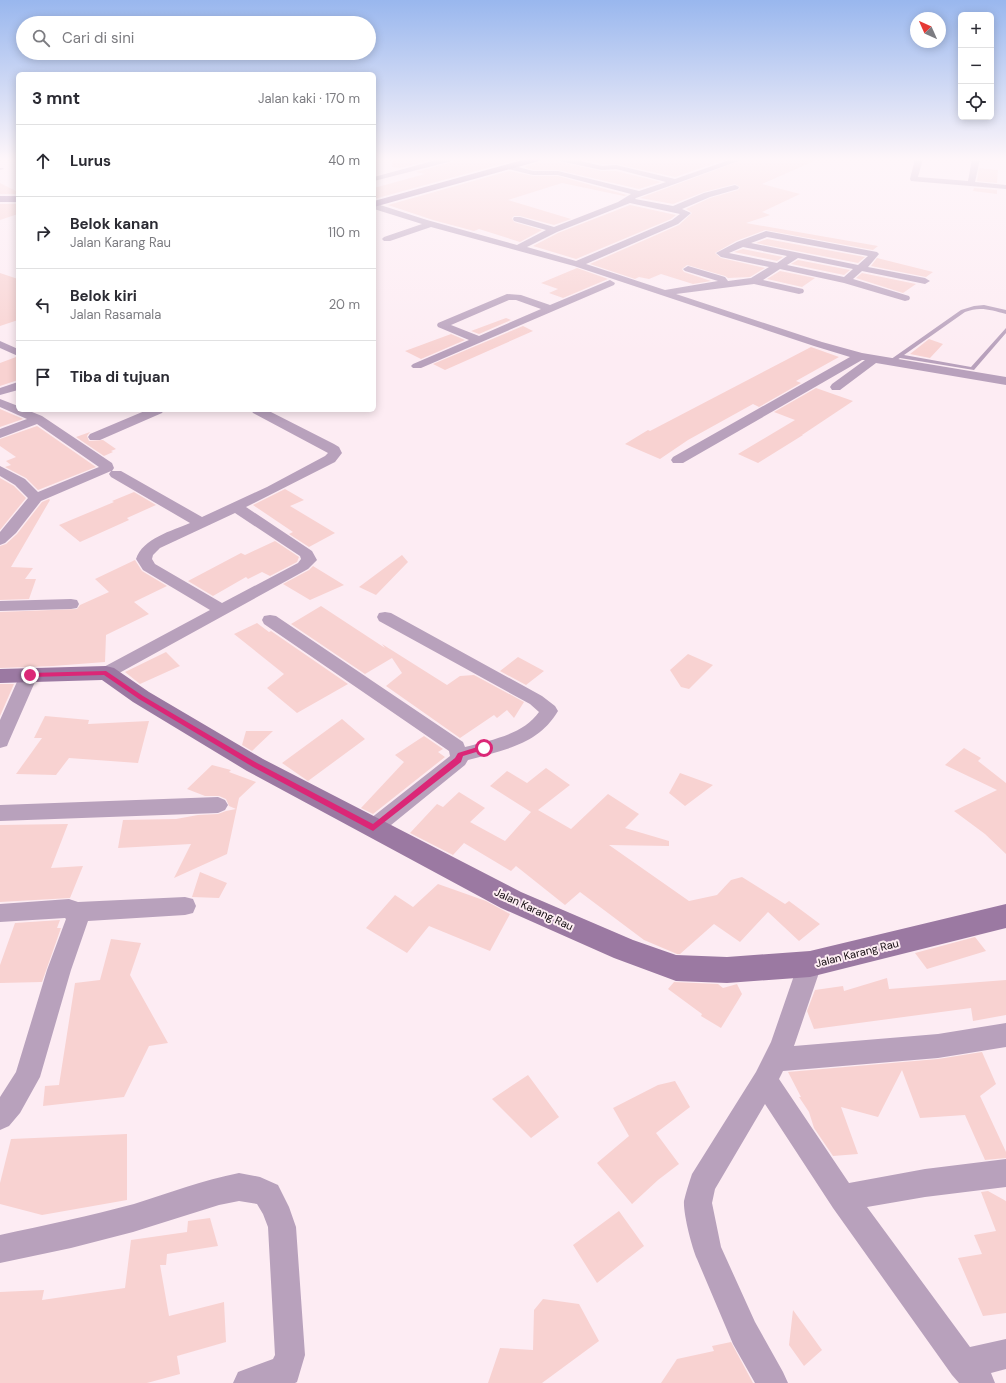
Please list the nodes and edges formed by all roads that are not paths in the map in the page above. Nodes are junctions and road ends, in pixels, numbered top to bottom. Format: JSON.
{"nodes":[{"id":1,"x":431,"y":224,"type":"joint"},
{"id":2,"x":532,"y":224,"type":"edge"},
{"id":3,"x":571,"y":224,"type":"edge"},
{"id":4,"x":671,"y":224,"type":"edge"},
{"id":5,"x":554,"y":230,"type":"junction"},
{"id":6,"x":386,"y":239,"type":"dead end"},
{"id":7,"x":740,"y":244,"type":"junction"},
{"id":8,"x":518,"y":248,"type":"junction"},
{"id":9,"x":796,"y":255,"type":"junction"},
{"id":10,"x":577,"y":264,"type":"junction"},
{"id":11,"x":776,"y":266,"type":"junction"},
{"id":12,"x":861,"y":267,"type":"junction"},
{"id":13,"x":688,"y":269,"type":"dead end"},
{"id":14,"x":846,"y":280,"type":"junction"},
{"id":15,"x":616,"y":281,"type":"junction"},
{"id":16,"x":754,"y":281,"type":"junction"},
{"id":17,"x":925,"y":281,"type":"dead end"},
{"id":18,"x":721,"y":284,"type":"junction"},
{"id":19,"x":799,"y":292,"type":"dead end"},
{"id":20,"x":665,"y":293,"type":"junction"},
{"id":21,"x":905,"y":298,"type":"dead end"},
{"id":22,"x":550,"y":309,"type":"junction"},
{"id":23,"x":1006,"y":312,"type":"edge"},
{"id":24,"x":1006,"y":330,"type":"edge"},
{"id":25,"x":479,"y":340,"type":"junction"},
{"id":26,"x":0,"y":344,"type":"edge"},
{"id":27,"x":16,"y":353,"type":"edge"},
{"id":28,"x":16,"y":355,"type":"edge"},
{"id":29,"x":860,"y":356,"type":"junction"},
{"id":30,"x":874,"y":358,"type":"junction"},
{"id":31,"x":6,"y":359,"type":"dead end"},
{"id":32,"x":895,"y":359,"type":"junction"},
{"id":33,"x":417,"y":366,"type":"dead end"},
{"id":34,"x":1006,"y":381,"type":"edge"},
{"id":35,"x":16,"y":387,"type":"edge"},
{"id":36,"x":836,"y":387,"type":"dead end"},
{"id":37,"x":0,"y":398,"type":"edge"},
{"id":38,"x":16,"y":407,"type":"edge"},
{"id":39,"x":25,"y":412,"type":"edge"},
{"id":40,"x":153,"y":412,"type":"edge"},
{"id":41,"x":268,"y":412,"type":"edge"},
{"id":42,"x":38,"y":419,"type":"junction"},
{"id":43,"x":0,"y":434,"type":"edge"},
{"id":44,"x":94,"y":437,"type":"dead end"},
{"id":45,"x":678,"y":460,"type":"dead end"},
{"id":46,"x":0,"y":470,"type":"edge"},
{"id":47,"x":116,"y":474,"type":"dead end"},
{"id":48,"x":36,"y":498,"type":"junction"},
{"id":49,"x":236,"y":507,"type":"junction"},
{"id":50,"x":202,"y":523,"type":"junction"},
{"id":51,"x":0,"y":540,"type":"edge"},
{"id":52,"x":71,"y":604,"type":"dead end"},
{"id":53,"x":0,"y":606,"type":"edge"},
{"id":54,"x":222,"y":610,"type":"junction"},
{"id":55,"x":386,"y":617,"type":"dead end"},
{"id":56,"x":270,"y":620,"type":"dead end"},
{"id":57,"x":106,"y":673,"type":"junction"},
{"id":58,"x":30,"y":675,"type":"junction"},
{"id":59,"x":0,"y":676,"type":"edge"},
{"id":60,"x":0,"y":742,"type":"edge"},
{"id":61,"x":460,"y":755,"type":"junction"},
{"id":62,"x":218,"y":806,"type":"dead end"},
{"id":63,"x":0,"y":813,"type":"edge"},
{"id":64,"x":373,"y":828,"type":"junction"},
{"id":65,"x":185,"y":906,"type":"dead end"},
{"id":66,"x":75,"y":912,"type":"junction"},
{"id":67,"x":0,"y":913,"type":"edge"},
{"id":68,"x":1006,"y":916,"type":"edge"},
{"id":69,"x":810,"y":964,"type":"junction"},
{"id":70,"x":1006,"y":1035,"type":"edge"},
{"id":71,"x":770,"y":1070,"type":"junction"},
{"id":72,"x":0,"y":1117,"type":"edge"},
{"id":73,"x":1006,"y":1172,"type":"edge"},
{"id":74,"x":843,"y":1198,"type":"junction"},
{"id":75,"x":0,"y":1249,"type":"edge"},
{"id":76,"x":1006,"y":1354,"type":"edge"},
{"id":77,"x":971,"y":1373,"type":"edge"},
{"id":78,"x":285,"y":1377,"type":"edge"},
{"id":79,"x":249,"y":1383,"type":"edge"},
{"id":80,"x":772,"y":1383,"type":"edge"}],
"edges":[{"from":1,"to":6,"type":"street"},
{"from":1,"to":8,"type":"street"},
{"from":2,"to":5,"type":"street"},
{"from":3,"to":5,"type":"street"},
{"from":4,"to":10,"type":"street"},
{"from":5,"to":8,"type":"street"},
{"from":7,"to":9,"type":"street"},
{"from":7,"to":11,"type":"street"},
{"from":7,"to":12,"type":"street"},
{"from":8,"to":10,"type":"street"},
{"from":9,"to":11,"type":"street"},
{"from":9,"to":12,"type":"street"},
{"from":10,"to":15,"type":"street"},
{"from":11,"to":14,"type":"street"},
{"from":11,"to":16,"type":"street"},
{"from":12,"to":14,"type":"street"},
{"from":12,"to":17,"type":"street"},
{"from":13,"to":18,"type":"street"},
{"from":14,"to":21,"type":"street"},
{"from":15,"to":20,"type":"street"},
{"from":15,"to":22,"type":"street"},
{"from":16,"to":18,"type":"street"},
{"from":16,"to":19,"type":"street"},
{"from":18,"to":20,"type":"street"},
{"from":20,"to":29,"type":"street"},
{"from":22,"to":25,"type":"street"},
{"from":22,"to":25,"type":"street"},
{"from":23,"to":32,"type":"lane"},
{"from":24,"to":32,"type":"lane"},
{"from":25,"to":33,"type":"street"},
{"from":26,"to":27,"type":"street"},
{"from":28,"to":31,"type":"street"},
{"from":29,"to":30,"type":"street"},
{"from":29,"to":45,"type":"street"},
{"from":30,"to":32,"type":"street"},
{"from":30,"to":36,"type":"street"},
{"from":32,"to":34,"type":"street"},
{"from":35,"to":37,"type":"street"},
{"from":37,"to":38,"type":"street"},
{"from":39,"to":42,"type":"street"},
{"from":40,"to":44,"type":"street"},
{"from":41,"to":49,"type":"street"},
{"from":42,"to":43,"type":"street"},
{"from":42,"to":48,"type":"street"},
{"from":46,"to":48,"type":"street"},
{"from":47,"to":50,"type":"street"},
{"from":48,"to":51,"type":"street"},
{"from":49,"to":50,"type":"street"},
{"from":49,"to":54,"type":"street"},
{"from":50,"to":54,"type":"street"},
{"from":52,"to":53,"type":"street"},
{"from":54,"to":57,"type":"street"},
{"from":55,"to":61,"type":"street"},
{"from":56,"to":61,"type":"street"},
{"from":57,"to":58,"type":"street"},
{"from":57,"to":64,"type":"street","name":"Jalan Karang Rau"},
{"from":58,"to":59,"type":"street"},
{"from":58,"to":60,"type":"street"},
{"from":61,"to":64,"type":"street"},
{"from":62,"to":63,"type":"street"},
{"from":64,"to":69,"type":"street","name":"Jalan Karang Rau"},
{"from":65,"to":66,"type":"street"},
{"from":66,"to":67,"type":"street"},
{"from":66,"to":72,"type":"street"},
{"from":68,"to":69,"type":"street","name":"Jalan Karang Rau"},
{"from":69,"to":71,"type":"street"},
{"from":70,"to":71,"type":"street"},
{"from":71,"to":74,"type":"street"},
{"from":71,"to":80,"type":"street"},
{"from":73,"to":74,"type":"street"},
{"from":74,"to":77,"type":"street"},
{"from":75,"to":78,"type":"street"},
{"from":76,"to":77,"type":"street"},
{"from":78,"to":79,"type":"street"}]}
